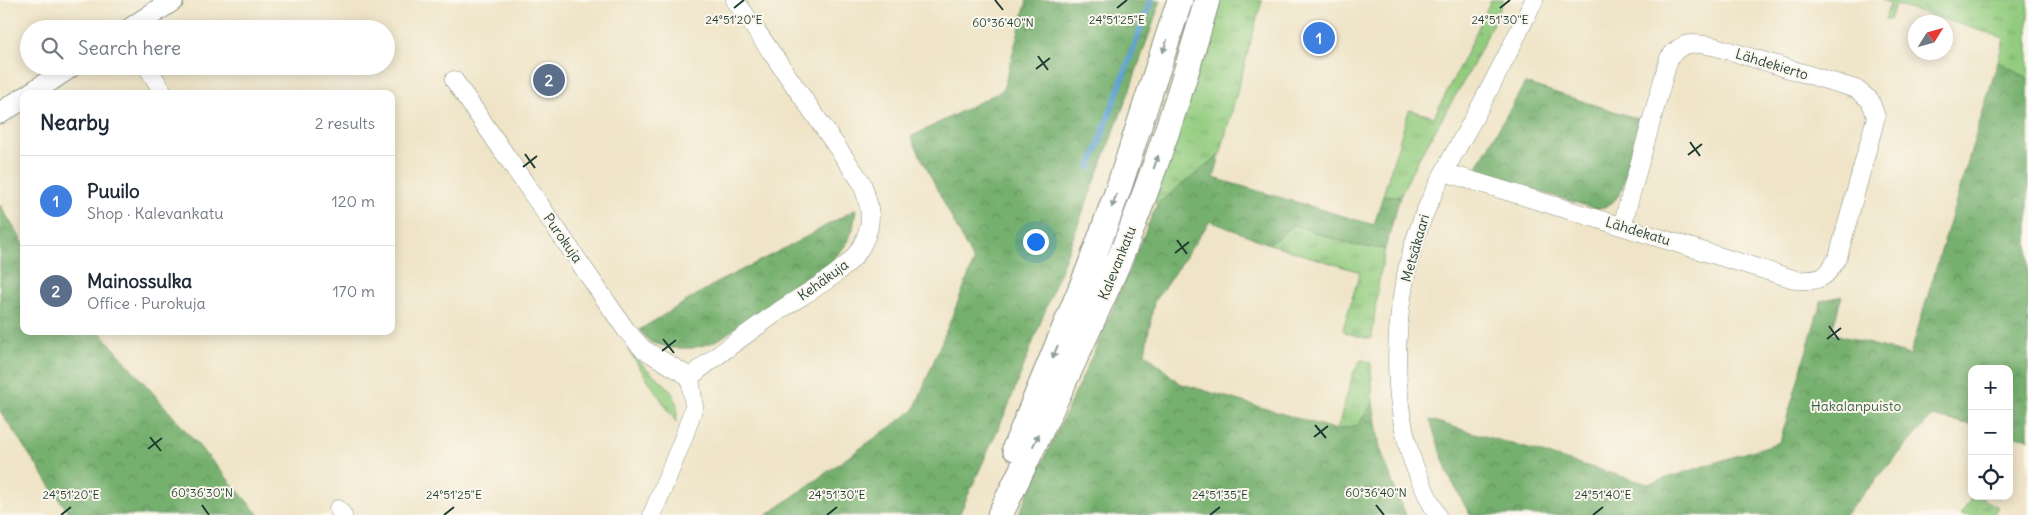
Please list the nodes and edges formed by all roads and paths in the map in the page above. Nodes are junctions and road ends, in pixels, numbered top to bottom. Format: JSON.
{"nodes":[{"id":1,"x":173,"y":0,"type":"edge"},
{"id":2,"x":735,"y":0,"type":"edge"},
{"id":3,"x":1180,"y":0,"type":"edge"},
{"id":4,"x":1207,"y":0,"type":"edge"},
{"id":5,"x":1534,"y":0,"type":"edge"},
{"id":6,"x":143,"y":20,"type":"edge"},
{"id":7,"x":58,"y":75,"type":"edge"},
{"id":8,"x":152,"y":75,"type":"edge"},
{"id":9,"x":454,"y":80,"type":"dead end"},
{"id":10,"x":36,"y":90,"type":"edge"},
{"id":11,"x":162,"y":90,"type":"edge"},
{"id":12,"x":20,"y":100,"type":"edge"},
{"id":13,"x":0,"y":113,"type":"edge"},
{"id":14,"x":1444,"y":172,"type":"junction"},
{"id":15,"x":1622,"y":226,"type":"junction"},
{"id":16,"x":1830,"y":272,"type":"joint"},
{"id":17,"x":690,"y":377,"type":"junction"},
{"id":18,"x":652,"y":515,"type":"edge"},
{"id":19,"x":986,"y":515,"type":"edge"},
{"id":20,"x":1000,"y":515,"type":"edge"},
{"id":21,"x":1437,"y":515,"type":"edge"}],
"edges":[{"from":1,"to":6,"type":"street"},
{"from":2,"to":17,"type":"street","name":"Kehäkuja"},
{"from":3,"to":19,"type":"main road","name":"Kalevankatu","one_way":true},
{"from":20,"to":4,"type":"main road","name":"Kalevankatu","one_way":true},
{"from":5,"to":14,"type":"street","name":"Metsäkaari"},
{"from":7,"to":10,"type":"street"},
{"from":8,"to":11,"type":"street"},
{"from":9,"to":17,"type":"street","name":"Purokuja"},
{"from":12,"to":13,"type":"street"},
{"from":14,"to":15,"type":"street","name":"Lähdekatu"},
{"from":14,"to":21,"type":"street","name":"Metsäkaari"},
{"from":15,"to":16,"type":"street","name":"Lähdekatu"},
{"from":15,"to":16,"type":"street","name":"Lähdekierto"},
{"from":17,"to":18,"type":"street"}]}
